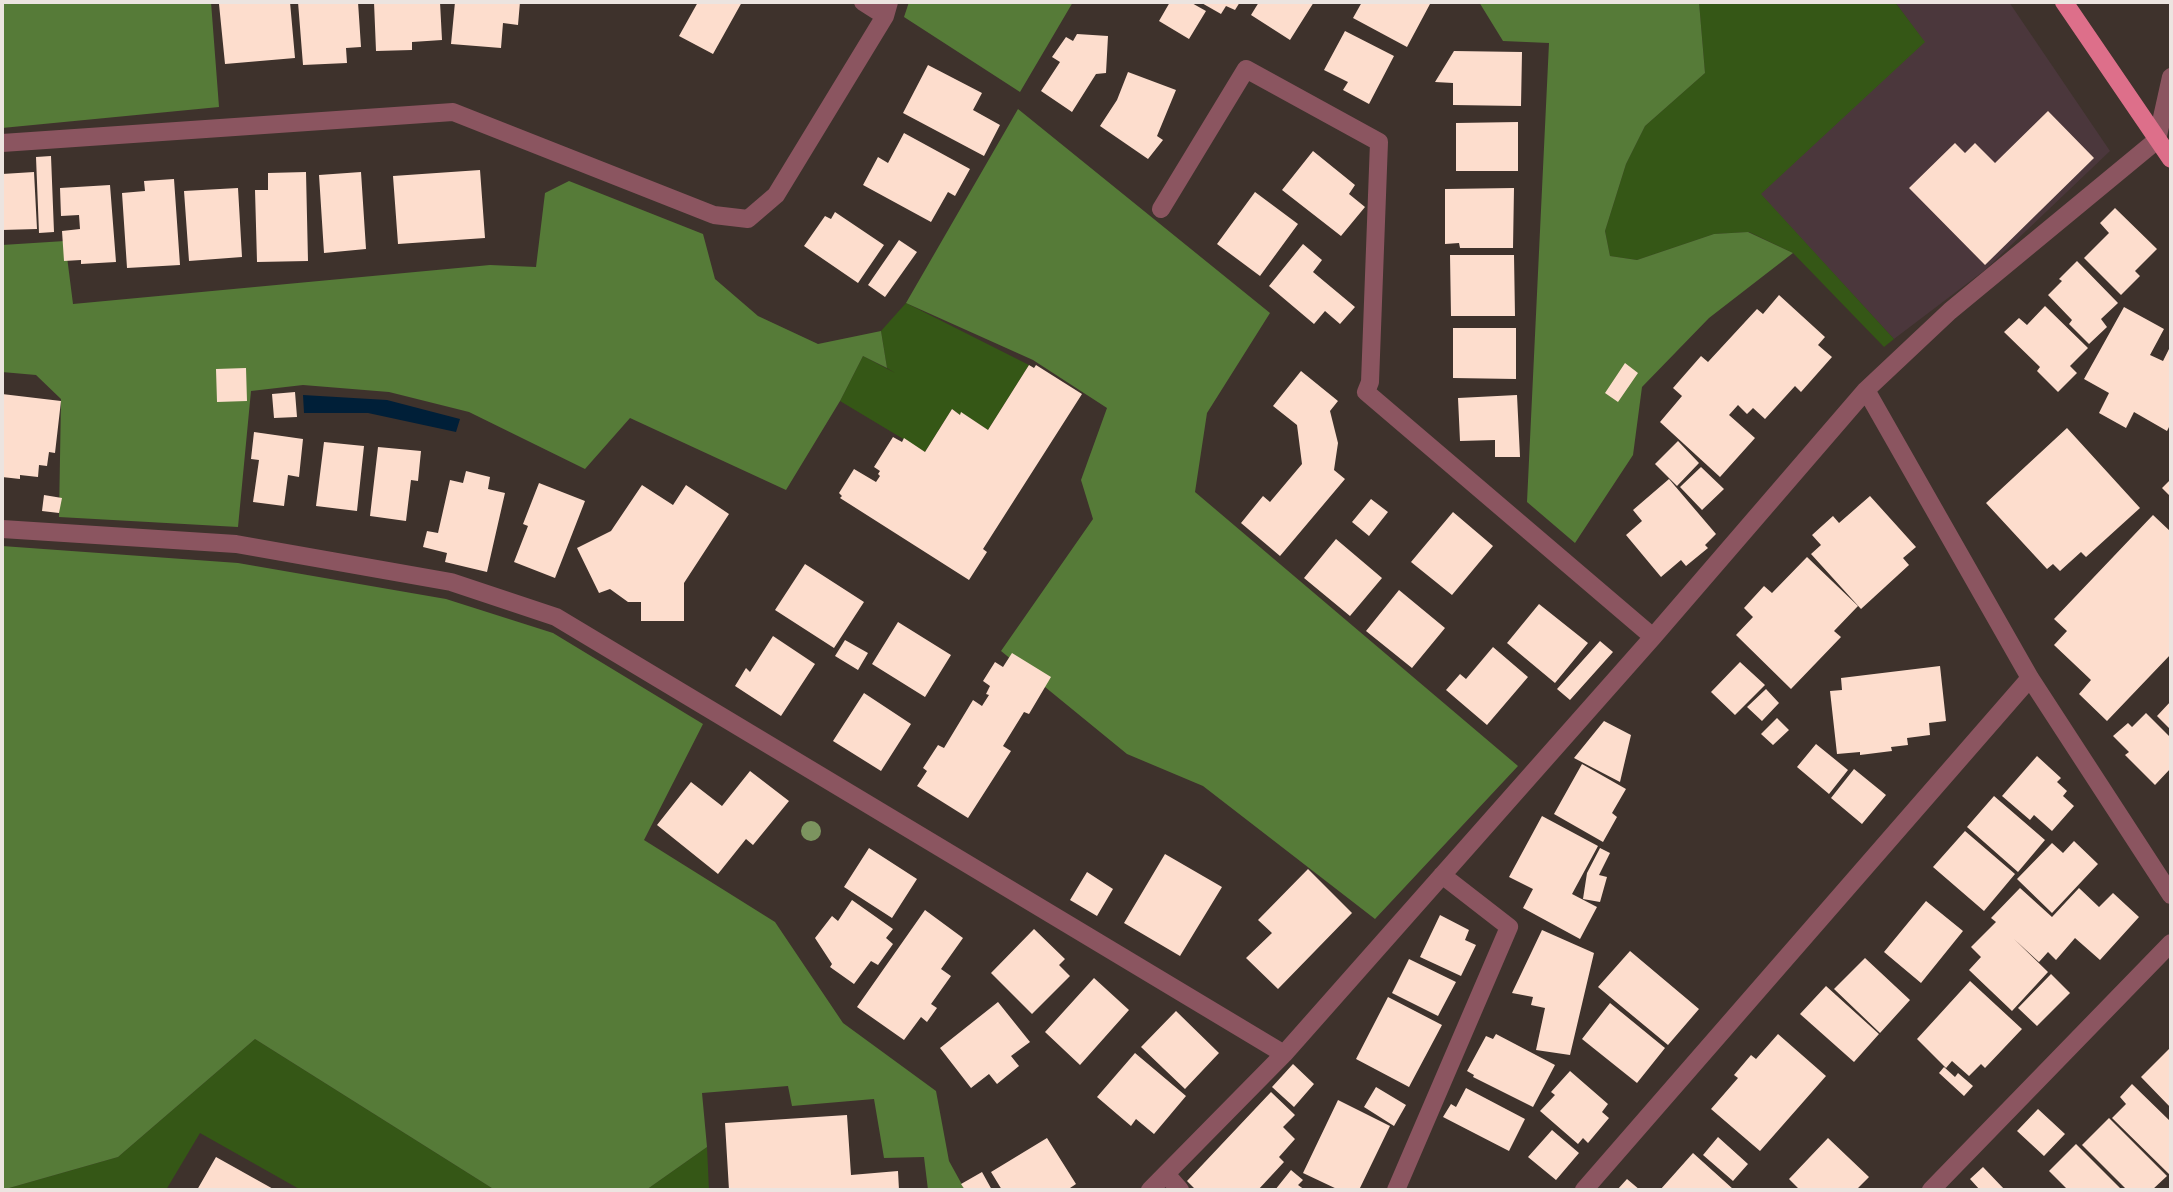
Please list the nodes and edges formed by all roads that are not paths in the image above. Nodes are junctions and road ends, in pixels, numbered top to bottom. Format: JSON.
{"nodes":[{"id":1,"x":863,"y":2,"type":"edge"},
{"id":2,"x":2064,"y":2,"type":"edge"},
{"id":3,"x":887,"y":9,"type":"edge"},
{"id":4,"x":2171,"y":77,"type":"edge"},
{"id":5,"x":2157,"y":140,"type":"junction"},
{"id":6,"x":2,"y":142,"type":"edge"},
{"id":7,"x":2171,"y":159,"type":"edge"},
{"id":8,"x":1160,"y":209,"type":"dead end"},
{"id":9,"x":1866,"y":390,"type":"junction"},
{"id":10,"x":2,"y":529,"type":"edge"},
{"id":11,"x":1653,"y":637,"type":"junction"},
{"id":12,"x":2030,"y":678,"type":"junction"},
{"id":13,"x":1442,"y":875,"type":"junction"},
{"id":14,"x":2171,"y":895,"type":"edge"},
{"id":15,"x":2171,"y":943,"type":"edge"},
{"id":16,"x":1284,"y":1054,"type":"junction"},
{"id":17,"x":1166,"y":1174,"type":"junction"},
{"id":18,"x":1150,"y":1190,"type":"edge"},
{"id":19,"x":1180,"y":1190,"type":"edge"},
{"id":20,"x":1396,"y":1190,"type":"edge"},
{"id":21,"x":1584,"y":1190,"type":"edge"},
{"id":22,"x":1931,"y":1190,"type":"edge"}],
"edges":[{"from":1,"to":3,"type":"street"},
{"from":2,"to":5,"type":"main road"},
{"from":3,"to":6,"type":"street"},
{"from":4,"to":5,"type":"street"},
{"from":5,"to":7,"type":"main road"},
{"from":5,"to":9,"type":"street"},
{"from":8,"to":11,"type":"street"},
{"from":9,"to":11,"type":"street"},
{"from":9,"to":12,"type":"street"},
{"from":10,"to":16,"type":"street"},
{"from":11,"to":13,"type":"street"},
{"from":12,"to":14,"type":"street"},
{"from":12,"to":21,"type":"street"},
{"from":13,"to":16,"type":"street"},
{"from":13,"to":20,"type":"street"},
{"from":15,"to":22,"type":"street"},
{"from":16,"to":17,"type":"street"},
{"from":17,"to":18,"type":"street"},
{"from":17,"to":19,"type":"street"}]}
